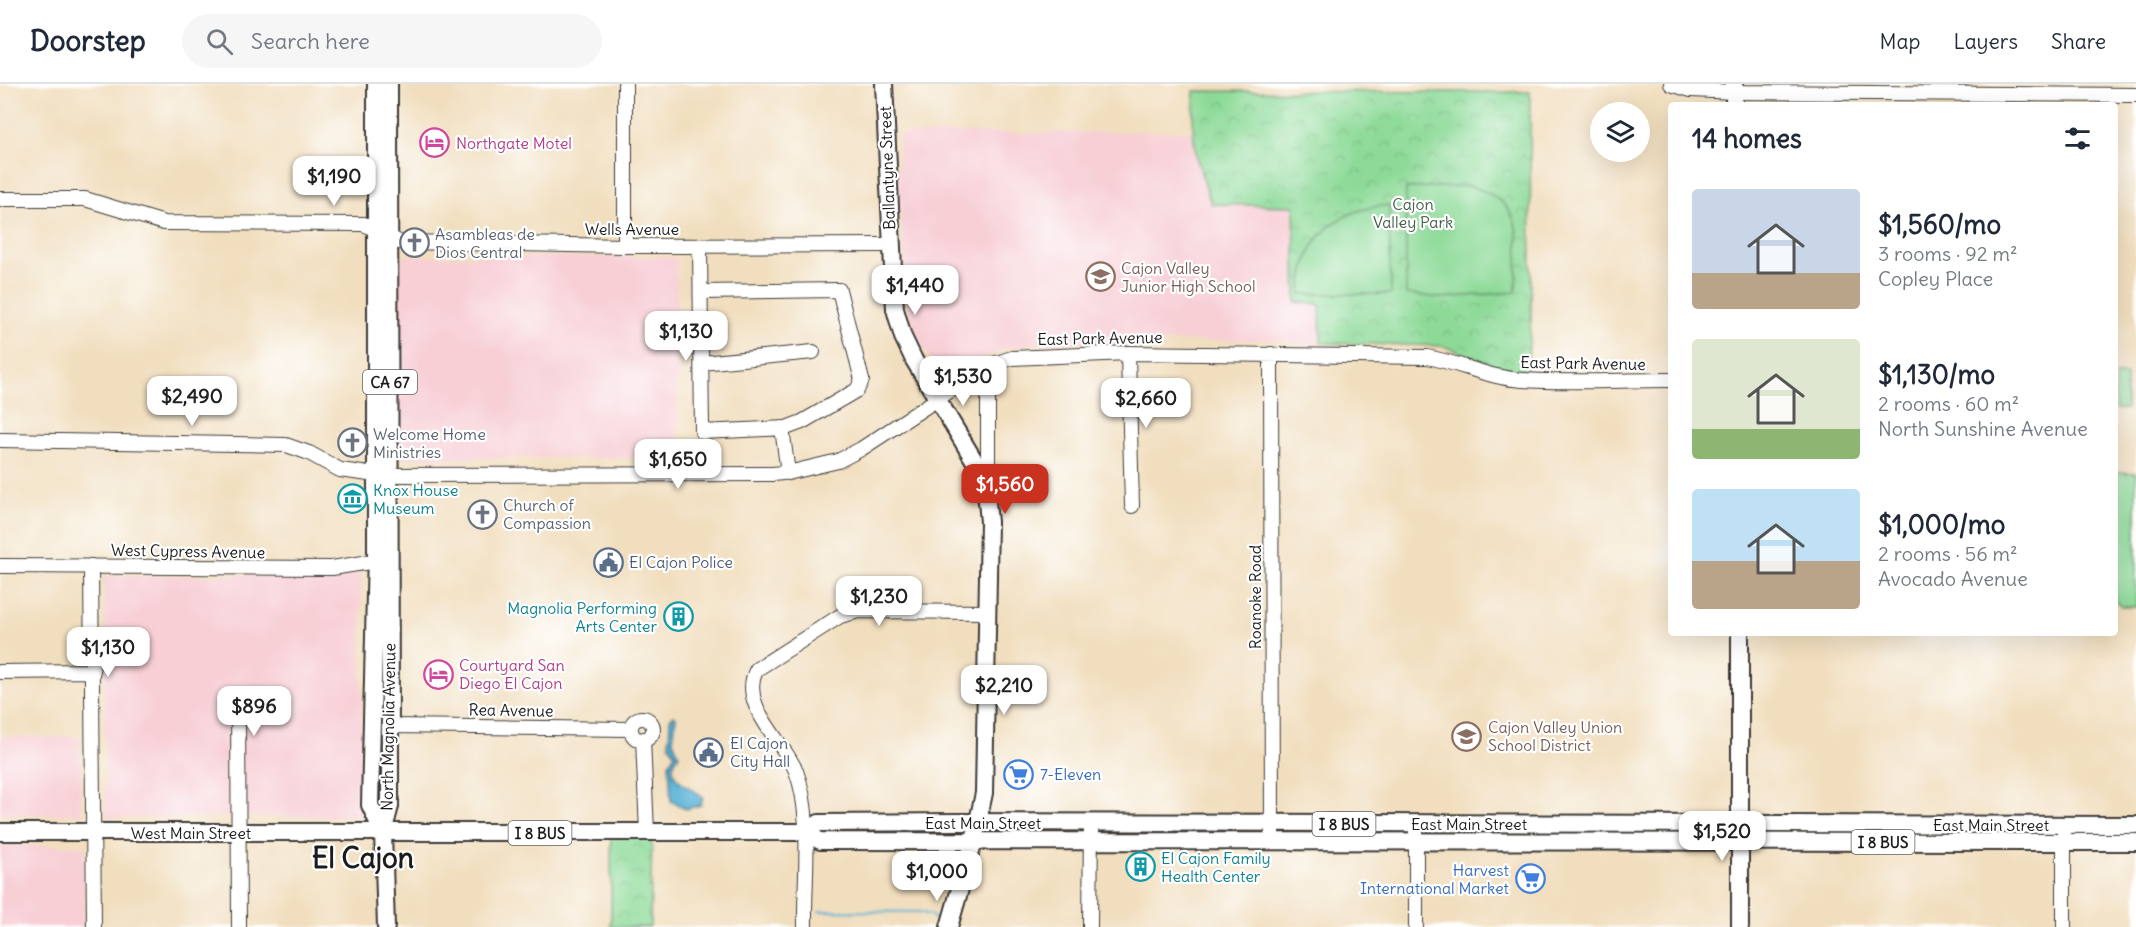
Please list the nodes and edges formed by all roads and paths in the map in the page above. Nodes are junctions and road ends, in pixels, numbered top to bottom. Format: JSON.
{"nodes":[{"id":1,"x":376,"y":84,"type":"edge"},
{"id":2,"x":389,"y":84,"type":"edge"},
{"id":3,"x":625,"y":84,"type":"edge"},
{"id":4,"x":884,"y":84,"type":"edge"},
{"id":5,"x":1671,"y":84,"type":"edge"},
{"id":6,"x":2044,"y":89,"type":"edge"},
{"id":7,"x":1734,"y":94,"type":"edge"},
{"id":8,"x":1948,"y":94,"type":"edge"},
{"id":9,"x":2136,"y":94,"type":"edge"},
{"id":10,"x":1847,"y":99,"type":"edge"},
{"id":11,"x":0,"y":199,"type":"edge"},
{"id":12,"x":383,"y":235,"type":"junction"},
{"id":13,"x":890,"y":245,"type":"junction"},
{"id":14,"x":625,"y":246,"type":"junction"},
{"id":15,"x":700,"y":246,"type":"junction"},
{"id":16,"x":701,"y":292,"type":"junction"},
{"id":17,"x":813,"y":352,"type":"dead end"},
{"id":18,"x":1128,"y":353,"type":"junction"},
{"id":19,"x":1270,"y":354,"type":"junction"},
{"id":20,"x":702,"y":363,"type":"junction"},
{"id":21,"x":988,"y":366,"type":"junction"},
{"id":22,"x":1668,"y":380,"type":"edge"},
{"id":23,"x":938,"y":400,"type":"junction"},
{"id":24,"x":782,"y":428,"type":"junction"},
{"id":25,"x":0,"y":440,"type":"edge"},
{"id":26,"x":788,"y":473,"type":"junction"},
{"id":27,"x":383,"y":475,"type":"junction"},
{"id":28,"x":1132,"y":506,"type":"dead end"},
{"id":29,"x":988,"y":522,"type":"junction"},
{"id":30,"x":376,"y":561,"type":"junction"},
{"id":31,"x":0,"y":566,"type":"edge"},
{"id":32,"x":91,"y":566,"type":"junction"},
{"id":33,"x":988,"y":612,"type":"junction"},
{"id":34,"x":381,"y":621,"type":"junction"},
{"id":35,"x":1740,"y":636,"type":"edge"},
{"id":36,"x":93,"y":671,"type":"junction"},
{"id":37,"x":0,"y":672,"type":"edge"},
{"id":38,"x":238,"y":697,"type":"dead end"},
{"id":39,"x":372,"y":704,"type":"junction"},
{"id":40,"x":390,"y":726,"type":"junction"},
{"id":41,"x":631,"y":729,"type":"junction"},
{"id":42,"x":643,"y":739,"type":"junction"},
{"id":43,"x":978,"y":823,"type":"junction"},
{"id":44,"x":1091,"y":824,"type":"junction"},
{"id":45,"x":1416,"y":824,"type":"junction"},
{"id":46,"x":1521,"y":824,"type":"junction"},
{"id":47,"x":2136,"y":825,"type":"edge"},
{"id":48,"x":0,"y":832,"type":"edge"},
{"id":49,"x":94,"y":832,"type":"junction"},
{"id":50,"x":647,"y":832,"type":"junction"},
{"id":51,"x":805,"y":832,"type":"junction"},
{"id":52,"x":1272,"y":832,"type":"junction"},
{"id":53,"x":239,"y":833,"type":"junction"},
{"id":54,"x":383,"y":833,"type":"junction"},
{"id":55,"x":1739,"y":833,"type":"junction"},
{"id":56,"x":2064,"y":834,"type":"junction"},
{"id":57,"x":974,"y":840,"type":"junction"},
{"id":58,"x":1091,"y":842,"type":"junction"},
{"id":59,"x":1416,"y":842,"type":"junction"},
{"id":60,"x":1521,"y":842,"type":"junction"},
{"id":61,"x":2136,"y":843,"type":"edge"},
{"id":62,"x":94,"y":927,"type":"edge"},
{"id":63,"x":239,"y":927,"type":"edge"},
{"id":64,"x":386,"y":927,"type":"edge"},
{"id":65,"x":805,"y":927,"type":"edge"},
{"id":66,"x":949,"y":927,"type":"edge"},
{"id":67,"x":1090,"y":927,"type":"edge"},
{"id":68,"x":1416,"y":927,"type":"edge"},
{"id":69,"x":1740,"y":927,"type":"edge"},
{"id":70,"x":2064,"y":927,"type":"edge"}],
"edges":[{"from":1,"to":12,"type":"main road","name":"North Magnolia Avenue","number":"CA 67"},
{"from":2,"to":12,"type":"main road","name":"North Magnolia Avenue","number":"CA 67"},
{"from":3,"to":14,"type":"street"},
{"from":4,"to":13,"type":"main road","name":"Ballantyne Street"},
{"from":5,"to":7,"type":"street"},
{"from":6,"to":8,"type":"street"},
{"from":6,"to":9,"type":"street"},
{"from":7,"to":10,"type":"street"},
{"from":8,"to":10,"type":"street"},
{"from":11,"to":12,"type":"street","name":"Wells Avenue"},
{"from":12,"to":14,"type":"street","name":"Wells Avenue"},
{"from":12,"to":27,"type":"main road","name":"North Magnolia Avenue","number":"CA 67"},
{"from":13,"to":15,"type":"street","name":"Wells Avenue"},
{"from":13,"to":23,"type":"main road","name":"Ballantyne Street"},
{"from":14,"to":15,"type":"street","name":"Wells Avenue"},
{"from":15,"to":16,"type":"street"},
{"from":16,"to":20,"type":"street"},
{"from":16,"to":24,"type":"street"},
{"from":17,"to":20,"type":"street"},
{"from":18,"to":19,"type":"street","name":"East Park Avenue"},
{"from":18,"to":21,"type":"street","name":"East Park Avenue"},
{"from":18,"to":28,"type":"street"},
{"from":19,"to":22,"type":"street","name":"East Park Avenue"},
{"from":19,"to":52,"type":"street","name":"Roanoke Road"},
{"from":20,"to":24,"type":"street"},
{"from":21,"to":23,"type":"street","name":"East Park Avenue"},
{"from":21,"to":29,"type":"street"},
{"from":23,"to":26,"type":"street","name":"East Park Avenue"},
{"from":23,"to":29,"type":"main road","name":"Ballantyne Street"},
{"from":24,"to":26,"type":"street"},
{"from":25,"to":27,"type":"street","name":"East Park Avenue"},
{"from":26,"to":27,"type":"street","name":"East Park Avenue"},
{"from":27,"to":30,"type":"main road","name":"North Magnolia Avenue","number":"CA 67"},
{"from":27,"to":34,"type":"main road","name":"North Magnolia Avenue","number":"CA 67"},
{"from":29,"to":33,"type":"main road","name":"Ballantyne Street"},
{"from":30,"to":32,"type":"street","name":"West Cypress Avenue"},
{"from":30,"to":34,"type":"main road","name":"North Magnolia Avenue","number":"CA 67"},
{"from":31,"to":32,"type":"street","name":"West Cypress Avenue"},
{"from":32,"to":36,"type":"street"},
{"from":33,"to":43,"type":"main road","name":"Ballantyne Street"},
{"from":33,"to":51,"type":"street"},
{"from":34,"to":39,"type":"main road","name":"North Magnolia Avenue","number":"CA 67"},
{"from":34,"to":40,"type":"main road","name":"North Magnolia Avenue","number":"CA 67"},
{"from":35,"to":55,"type":"main road"},
{"from":36,"to":37,"type":"street"},
{"from":36,"to":49,"type":"street"},
{"from":38,"to":53,"type":"street"},
{"from":39,"to":40,"type":"main road"},
{"from":39,"to":54,"type":"main road","name":"North Magnolia Avenue","number":"CA 67"},
{"from":40,"to":41,"type":"street","name":"Rea Avenue"},
{"from":40,"to":54,"type":"main road","name":"North Magnolia Avenue","number":"CA 67"},
{"from":41,"to":42,"type":"street"},
{"from":41,"to":42,"type":"street"},
{"from":42,"to":50,"type":"street"},
{"from":43,"to":44,"type":"main road","name":"East Main Street","number":"I 8 BUS"},
{"from":43,"to":51,"type":"main road","name":"East Main Street","number":"I 8 BUS"},
{"from":43,"to":57,"type":"main road","name":"Ballantyne Street"},
{"from":44,"to":52,"type":"main road","name":"East Main Street","number":"I 8 BUS"},
{"from":44,"to":58,"type":"street"},
{"from":45,"to":46,"type":"main road","name":"East Main Street","number":"I 8 BUS"},
{"from":45,"to":52,"type":"main road","name":"East Main Street","number":"I 8 BUS"},
{"from":45,"to":59,"type":"street"},
{"from":46,"to":55,"type":"main road","name":"East Main Street","number":"I 8 BUS"},
{"from":46,"to":60,"type":"main road"},
{"from":47,"to":56,"type":"main road","name":"East Main Street","number":"I 8 BUS"},
{"from":48,"to":49,"type":"main road","name":"West Main Street","number":"I 8 BUS"},
{"from":49,"to":53,"type":"main road","name":"West Main Street","number":"I 8 BUS"},
{"from":49,"to":62,"type":"street"},
{"from":50,"to":51,"type":"main road","name":"East Main Street","number":"I 8 BUS"},
{"from":50,"to":54,"type":"main road","name":"East Main Street","number":"I 8 BUS"},
{"from":51,"to":57,"type":"main road","name":"East Main Street","number":"I 8 BUS"},
{"from":51,"to":65,"type":"street"},
{"from":52,"to":58,"type":"main road","name":"East Main Street","number":"I 8 BUS"},
{"from":52,"to":59,"type":"main road","name":"East Main Street","number":"I 8 BUS"},
{"from":53,"to":54,"type":"main road","name":"West Main Street","number":"I 8 BUS"},
{"from":53,"to":63,"type":"street"},
{"from":54,"to":64,"type":"main road"},
{"from":55,"to":56,"type":"main road","name":"East Main Street","number":"I 8 BUS"},
{"from":55,"to":60,"type":"main road","name":"East Main Street","number":"I 8 BUS"},
{"from":55,"to":69,"type":"main road"},
{"from":56,"to":61,"type":"main road","name":"East Main Street","number":"I 8 BUS"},
{"from":56,"to":70,"type":"street"},
{"from":57,"to":58,"type":"main road","name":"East Main Street","number":"I 8 BUS"},
{"from":57,"to":66,"type":"main road","name":"Ballantyne Street"},
{"from":58,"to":67,"type":"street"},
{"from":59,"to":60,"type":"main road","name":"East Main Street","number":"I 8 BUS"},
{"from":59,"to":68,"type":"street"}]}
